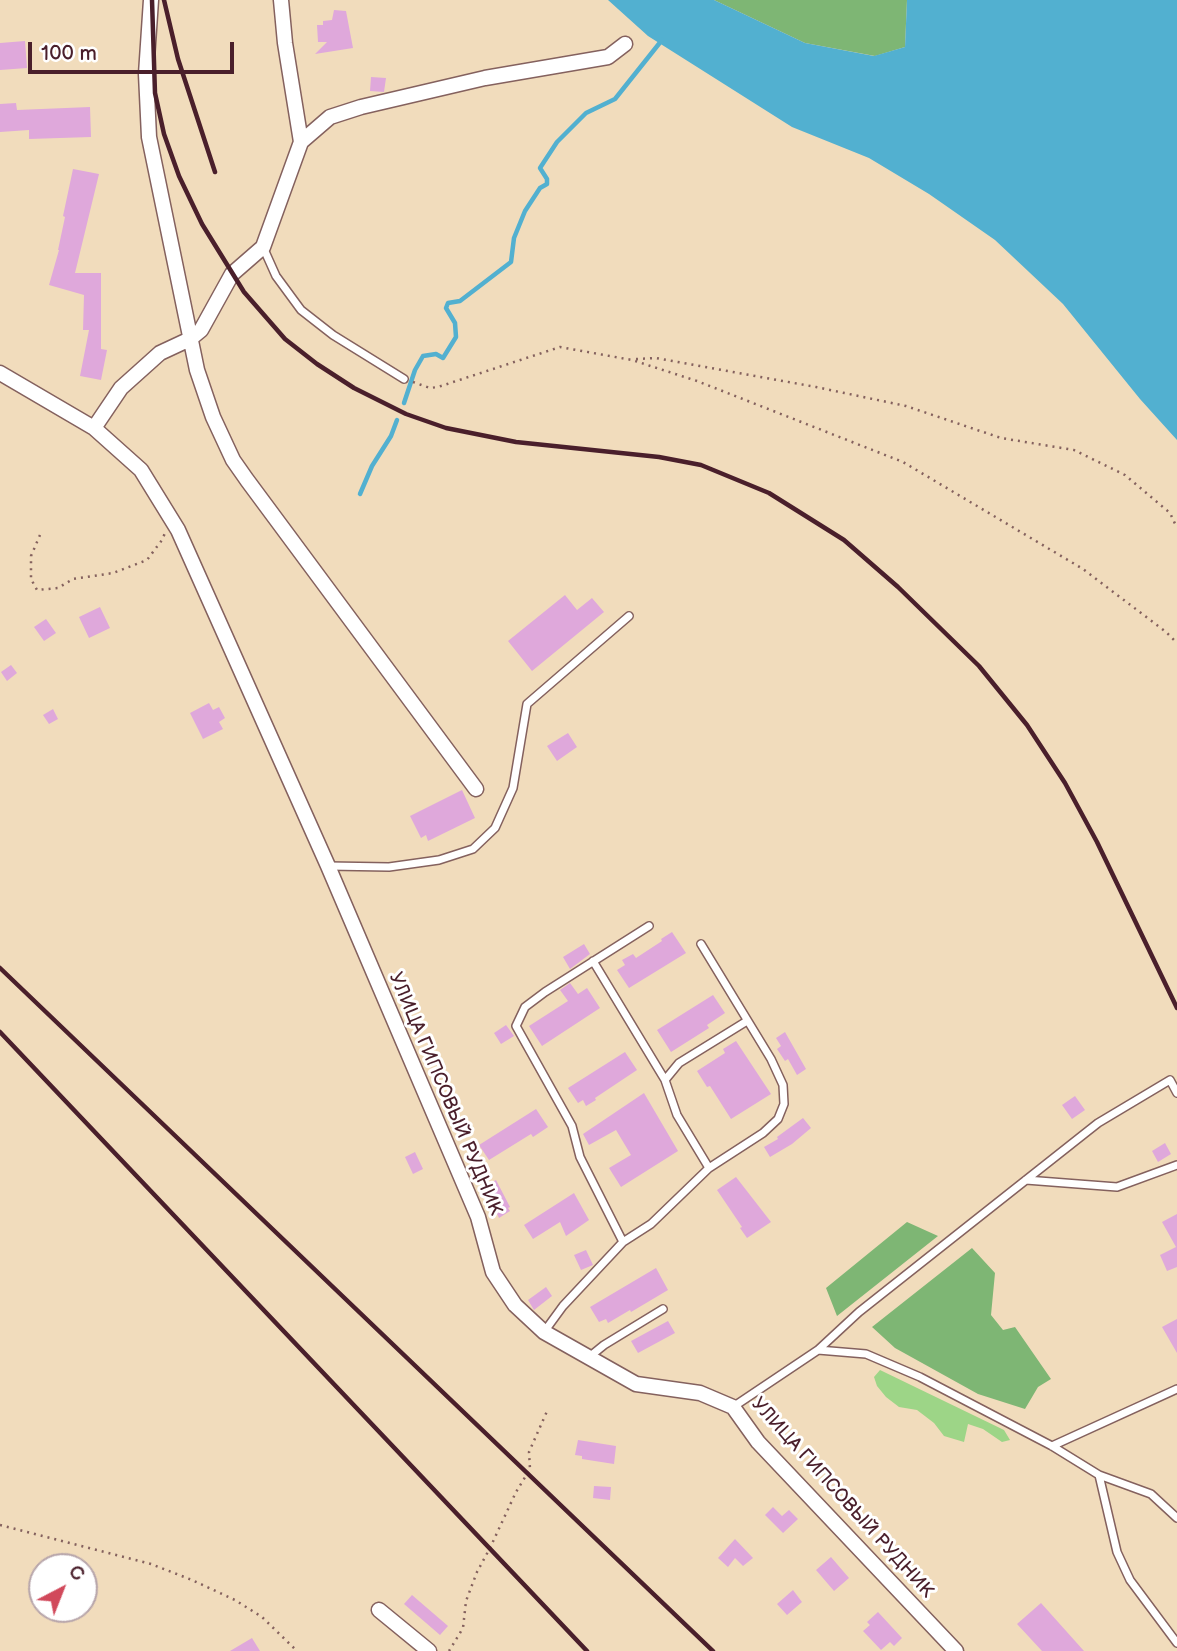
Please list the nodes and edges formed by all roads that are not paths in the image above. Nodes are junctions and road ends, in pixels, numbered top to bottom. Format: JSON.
{"nodes":[{"id":1,"x":151,"y":0,"type":"edge"},
{"id":2,"x":281,"y":0,"type":"edge"},
{"id":3,"x":625,"y":44,"type":"dead end"},
{"id":4,"x":301,"y":142,"type":"junction"},
{"id":5,"x":263,"y":247,"type":"junction"},
{"id":6,"x":190,"y":339,"type":"junction"},
{"id":7,"x":0,"y":373,"type":"edge"},
{"id":8,"x":404,"y":379,"type":"road end"},
{"id":9,"x":94,"y":428,"type":"junction"},
{"id":10,"x":629,"y":616,"type":"dead end"},
{"id":11,"x":476,"y":789,"type":"dead end"},
{"id":12,"x":328,"y":866,"type":"junction"},
{"id":13,"x":649,"y":926,"type":"dead end"},
{"id":14,"x":701,"y":944,"type":"dead end"},
{"id":15,"x":593,"y":961,"type":"junction"},
{"id":16,"x":747,"y":1021,"type":"junction"},
{"id":17,"x":665,"y":1080,"type":"junction"},
{"id":18,"x":1177,"y":1093,"type":"edge"},
{"id":19,"x":1177,"y":1166,"type":"edge"},
{"id":20,"x":709,"y":1168,"type":"junction"},
{"id":21,"x":1026,"y":1180,"type":"junction"},
{"id":22,"x":623,"y":1242,"type":"junction"},
{"id":23,"x":663,"y":1309,"type":"dead end"},
{"id":24,"x":544,"y":1332,"type":"junction"},
{"id":25,"x":818,"y":1350,"type":"junction"},
{"id":26,"x":587,"y":1359,"type":"junction"},
{"id":27,"x":1177,"y":1388,"type":"edge"},
{"id":28,"x":733,"y":1407,"type":"junction"},
{"id":29,"x":1052,"y":1446,"type":"junction"},
{"id":30,"x":1098,"y":1475,"type":"junction"},
{"id":31,"x":1177,"y":1518,"type":"edge"},
{"id":32,"x":379,"y":1610,"type":"dead end"},
{"id":33,"x":1177,"y":1643,"type":"edge"},
{"id":34,"x":429,"y":1651,"type":"edge"},
{"id":35,"x":957,"y":1651,"type":"edge"}],
"edges":[{"from":1,"to":6,"type":"street"},
{"from":2,"to":4,"type":"street"},
{"from":3,"to":4,"type":"street"},
{"from":4,"to":5,"type":"street"},
{"from":5,"to":6,"type":"street"},
{"from":5,"to":8,"type":"lane"},
{"from":6,"to":9,"type":"street"},
{"from":6,"to":11,"type":"street"},
{"from":7,"to":9,"type":"street","name":"УЛИЦА ГИПСОВЫЙ РУДНИК"},
{"from":9,"to":12,"type":"street","name":"УЛИЦА ГИПСОВЫЙ РУДНИК"},
{"from":10,"to":12,"type":"lane"},
{"from":12,"to":24,"type":"street","name":"УЛИЦА ГИПСОВЫЙ РУДНИК"},
{"from":13,"to":15,"type":"lane"},
{"from":14,"to":16,"type":"lane"},
{"from":15,"to":17,"type":"lane"},
{"from":15,"to":22,"type":"lane"},
{"from":16,"to":17,"type":"lane"},
{"from":16,"to":20,"type":"lane"},
{"from":17,"to":20,"type":"lane"},
{"from":18,"to":21,"type":"lane"},
{"from":19,"to":21,"type":"lane"},
{"from":20,"to":22,"type":"lane"},
{"from":21,"to":25,"type":"lane"},
{"from":22,"to":24,"type":"lane"},
{"from":23,"to":26,"type":"lane"},
{"from":24,"to":26,"type":"street","name":"УЛИЦА ГИПСОВЫЙ РУДНИК"},
{"from":25,"to":28,"type":"lane"},
{"from":25,"to":29,"type":"lane"},
{"from":26,"to":28,"type":"street","name":"УЛИЦА ГИПСОВЫЙ РУДНИК"},
{"from":27,"to":29,"type":"lane"},
{"from":28,"to":35,"type":"street","name":"УЛИЦА ГИПСОВЫЙ РУДНИК"},
{"from":29,"to":30,"type":"lane"},
{"from":30,"to":31,"type":"lane"},
{"from":30,"to":33,"type":"lane"},
{"from":32,"to":34,"type":"street"}]}
